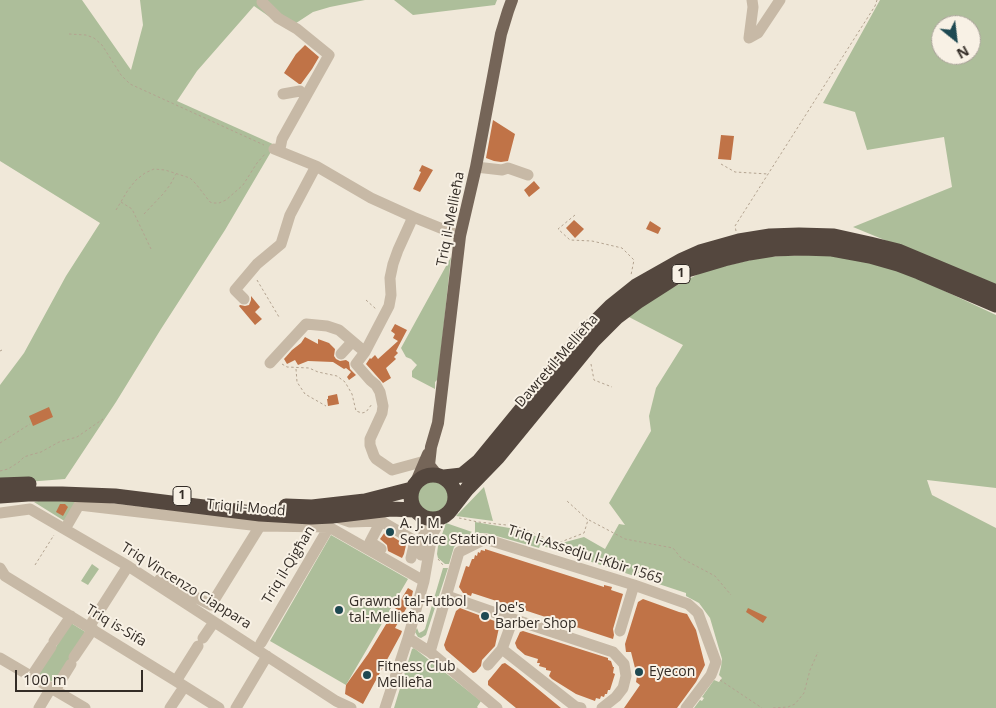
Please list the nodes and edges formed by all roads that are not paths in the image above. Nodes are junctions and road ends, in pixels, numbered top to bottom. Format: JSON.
{"nodes":[{"id":1,"x":512,"y":0,"type":"edge"},
{"id":2,"x":752,"y":0,"type":"edge"},
{"id":3,"x":780,"y":0,"type":"edge"},
{"id":4,"x":262,"y":2,"type":"dead end"},
{"id":5,"x":300,"y":91,"type":"junction"},
{"id":6,"x":283,"y":94,"type":"dead end"},
{"id":7,"x":316,"y":166,"type":"junction"},
{"id":8,"x":476,"y":167,"type":"junction"},
{"id":9,"x":528,"y":175,"type":"dead end"},
{"id":10,"x":413,"y":217,"type":"junction"},
{"id":11,"x":460,"y":236,"type":"junction"},
{"id":12,"x":996,"y":292,"type":"edge"},
{"id":13,"x":244,"y":299,"type":"dead end"},
{"id":14,"x":996,"y":306,"type":"edge"},
{"id":15,"x":325,"y":320,"type":"dead end"},
{"id":16,"x":339,"y":330,"type":"junction"},
{"id":17,"x":352,"y":342,"type":"junction"},
{"id":18,"x":365,"y":352,"type":"junction"},
{"id":19,"x":341,"y":354,"type":"dead end"},
{"id":20,"x":272,"y":361,"type":"road end"},
{"id":21,"x":431,"y":447,"type":"junction"},
{"id":22,"x":425,"y":461,"type":"junction"},
{"id":23,"x":440,"y":476,"type":"junction"},
{"id":24,"x":0,"y":485,"type":"edge"},
{"id":25,"x":414,"y":486,"type":"junction"},
{"id":26,"x":0,"y":496,"type":"edge"},
{"id":27,"x":417,"y":512,"type":"junction"},
{"id":28,"x":0,"y":513,"type":"edge"},
{"id":29,"x":447,"y":513,"type":"junction"},
{"id":30,"x":331,"y":521,"type":"junction"},
{"id":31,"x":381,"y":521,"type":"junction"},
{"id":32,"x":260,"y":526,"type":"junction"},
{"id":33,"x":62,"y":527,"type":"junction"},
{"id":34,"x":415,"y":562,"type":"junction"},
{"id":35,"x":128,"y":566,"type":"junction"},
{"id":36,"x":0,"y":568,"type":"edge"},
{"id":37,"x":160,"y":579,"type":"dead end"},
{"id":38,"x":424,"y":581,"type":"junction"},
{"id":39,"x":634,"y":585,"type":"junction"},
{"id":40,"x":446,"y":596,"type":"junction"},
{"id":41,"x":71,"y":616,"type":"junction"},
{"id":42,"x":513,"y":619,"type":"junction"},
{"id":43,"x":214,"y":622,"type":"junction"},
{"id":44,"x":91,"y":628,"type":"junction"},
{"id":45,"x":620,"y":631,"type":"dead end"},
{"id":46,"x":408,"y":638,"type":"junction"},
{"id":47,"x":261,"y":643,"type":"dead end"},
{"id":48,"x":502,"y":649,"type":"junction"},
{"id":49,"x":430,"y":652,"type":"junction"},
{"id":50,"x":267,"y":656,"type":"junction"},
{"id":51,"x":0,"y":658,"type":"edge"},
{"id":52,"x":488,"y":665,"type":"dead end"},
{"id":53,"x":31,"y":677,"type":"junction"},
{"id":54,"x":180,"y":684,"type":"junction"},
{"id":55,"x":53,"y":689,"type":"junction"},
{"id":56,"x":334,"y":704,"type":"edge"},
{"id":57,"x":39,"y":708,"type":"edge"},
{"id":58,"x":85,"y":708,"type":"edge"},
{"id":59,"x":170,"y":708,"type":"edge"},
{"id":60,"x":218,"y":708,"type":"edge"},
{"id":61,"x":236,"y":708,"type":"edge"},
{"id":62,"x":351,"y":708,"type":"edge"},
{"id":63,"x":385,"y":708,"type":"edge"},
{"id":64,"x":497,"y":708,"type":"edge"},
{"id":65,"x":581,"y":708,"type":"edge"},
{"id":66,"x":602,"y":708,"type":"edge"},
{"id":67,"x":686,"y":708,"type":"edge"}],
"edges":[{"from":1,"to":8,"type":"main road","name":"Triq il-Mellieħa"},
{"from":2,"to":3,"type":"street"},
{"from":4,"to":5,"type":"street"},
{"from":5,"to":6,"type":"street"},
{"from":5,"to":7,"type":"street"},
{"from":7,"to":10,"type":"street"},
{"from":7,"to":13,"type":"street"},
{"from":8,"to":9,"type":"street"},
{"from":8,"to":11,"type":"main road","name":"Triq il-Mellieħa"},
{"from":10,"to":11,"type":"street"},
{"from":10,"to":18,"type":"street"},
{"from":11,"to":21,"type":"main road","name":"Triq il-Mellieħa"},
{"from":12,"to":23,"type":"highway","name":"Dawret il-Mellieħa","number":"1"},
{"from":14,"to":29,"type":"highway","name":"Dawret il-Mellieħa","number":"1"},
{"from":15,"to":16,"type":"street"},
{"from":16,"to":17,"type":"street"},
{"from":16,"to":20,"type":"street"},
{"from":17,"to":18,"type":"street"},
{"from":17,"to":19,"type":"street"},
{"from":18,"to":22,"type":"street"},
{"from":21,"to":22,"type":"main road","name":"Triq il-Mellieħa"},
{"from":21,"to":23,"type":"main road","name":"Triq il-Mellieħa"},
{"from":22,"to":25,"type":"main road","name":"Triq il-Mellieħa"},
{"from":23,"to":25,"type":"highway"},
{"from":23,"to":29,"type":"highway"},
{"from":24,"to":25,"type":"highway","number":"1"},
{"from":25,"to":27,"type":"highway"},
{"from":26,"to":30,"type":"highway","number":"1"},
{"from":27,"to":29,"type":"highway"},
{"from":27,"to":30,"type":"highway","number":"1"},
{"from":27,"to":34,"type":"street"},
{"from":28,"to":33,"type":"street","name":"Triq Vincenzo Ciappara"},
{"from":29,"to":38,"type":"street"},
{"from":30,"to":31,"type":"street"},
{"from":30,"to":32,"type":"street","name":"Triq il-Modd"},
{"from":30,"to":38,"type":"street","name":"Triq il-Modd"},
{"from":30,"to":47,"type":"street","name":"Triq il-Qigħan"},
{"from":31,"to":34,"type":"street"},
{"from":31,"to":34,"type":"street"},
{"from":32,"to":33,"type":"street","name":"Triq il-Modd"},
{"from":32,"to":37,"type":"street"},
{"from":33,"to":35,"type":"street","name":"Triq Vincenzo Ciappara"},
{"from":34,"to":38,"type":"street"},
{"from":35,"to":43,"type":"street","name":"Triq Vincenzo Ciappara"},
{"from":35,"to":44,"type":"street"},
{"from":36,"to":41,"type":"street","name":"Triq is-Sifa"},
{"from":38,"to":46,"type":"street"},
{"from":39,"to":40,"type":"street","name":"Triq l-Assedju l-Kbir 1565"},
{"from":39,"to":45,"type":"street"},
{"from":39,"to":67,"type":"street","name":"Triq l-Assedju l-Kbir 1565"},
{"from":40,"to":42,"type":"street"},
{"from":40,"to":49,"type":"street","name":"Triq l-Assedju l-Kbir 1565"},
{"from":41,"to":44,"type":"street","name":"Triq is-Sifa"},
{"from":41,"to":53,"type":"street"},
{"from":42,"to":48,"type":"street"},
{"from":42,"to":66,"type":"street"},
{"from":43,"to":50,"type":"street","name":"Triq Vincenzo Ciappara"},
{"from":43,"to":54,"type":"street"},
{"from":44,"to":54,"type":"street","name":"Triq is-Sifa"},
{"from":44,"to":55,"type":"street"},
{"from":46,"to":49,"type":"street"},
{"from":46,"to":63,"type":"street"},
{"from":48,"to":52,"type":"street"},
{"from":48,"to":65,"type":"street"},
{"from":49,"to":64,"type":"street"},
{"from":50,"to":56,"type":"street","name":"Triq Vincenzo Ciappara"},
{"from":50,"to":61,"type":"street"},
{"from":51,"to":53,"type":"street"},
{"from":53,"to":55,"type":"street"},
{"from":54,"to":59,"type":"street"},
{"from":54,"to":60,"type":"street","name":"Triq is-Sifa"},
{"from":55,"to":57,"type":"street"},
{"from":55,"to":58,"type":"street"},
{"from":56,"to":62,"type":"street","name":"Triq Vincenzo Ciappara"}]}
